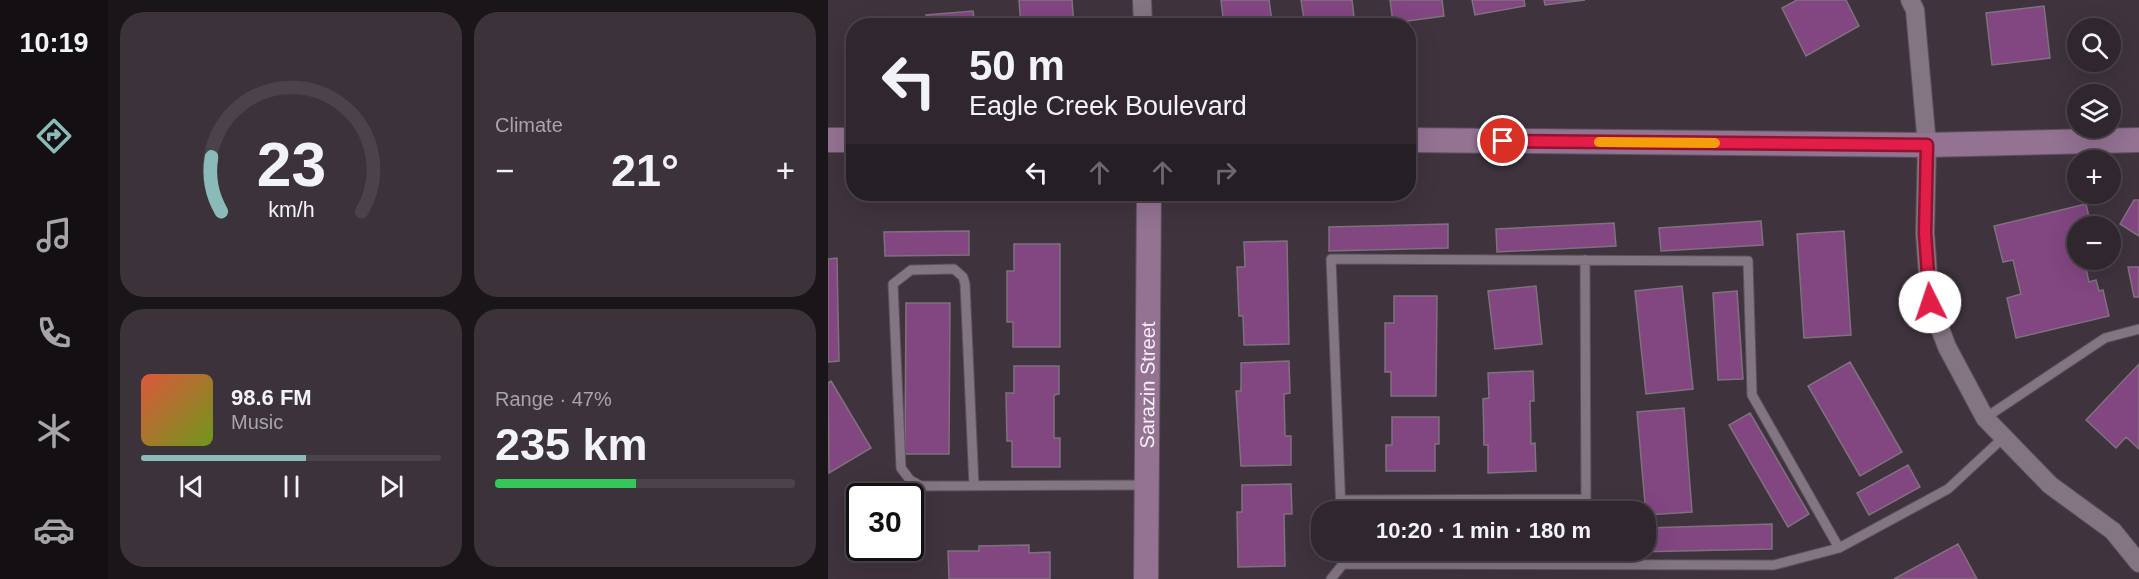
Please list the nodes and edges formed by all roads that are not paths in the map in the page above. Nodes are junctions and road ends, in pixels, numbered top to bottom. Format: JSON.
{"nodes":[{"id":1,"x":1142,"y":0,"type":"edge"},
{"id":2,"x":1910,"y":0,"type":"edge"},
{"id":3,"x":1143,"y":18,"type":"edge"},
{"id":4,"x":828,"y":140,"type":"edge"},
{"id":5,"x":846,"y":140,"type":"edge"},
{"id":6,"x":1416,"y":140,"type":"edge"},
{"id":7,"x":2139,"y":140,"type":"edge"},
{"id":8,"x":1927,"y":145,"type":"junction"},
{"id":9,"x":1149,"y":201,"type":"edge"},
{"id":10,"x":1585,"y":260,"type":"junction"},
{"id":11,"x":2139,"y":329,"type":"edge"},
{"id":12,"x":1985,"y":418,"type":"junction"},
{"id":13,"x":2004,"y":437,"type":"junction"},
{"id":14,"x":1147,"y":485,"type":"junction"},
{"id":15,"x":974,"y":486,"type":"junction"},
{"id":16,"x":1586,"y":499,"type":"joint"},
{"id":17,"x":1340,"y":500,"type":"joint"},
{"id":18,"x":1839,"y":548,"type":"junction"},
{"id":19,"x":2139,"y":562,"type":"edge"},
{"id":20,"x":1342,"y":564,"type":"joint"},
{"id":21,"x":1587,"y":564,"type":"joint"},
{"id":22,"x":1146,"y":579,"type":"edge"},
{"id":23,"x":1331,"y":579,"type":"edge"}],
"edges":[{"from":1,"to":3,"type":"street"},
{"from":2,"to":8,"type":"street"},
{"from":4,"to":5,"type":"street"},
{"from":6,"to":8,"type":"street"},
{"from":7,"to":8,"type":"street"},
{"from":8,"to":12,"type":"street"},
{"from":9,"to":14,"type":"street","name":"Sarazin Street"},
{"from":10,"to":16,"type":"lane"},
{"from":10,"to":17,"type":"lane"},
{"from":10,"to":18,"type":"lane"},
{"from":11,"to":12,"type":"lane"},
{"from":12,"to":13,"type":"street"},
{"from":13,"to":18,"type":"lane"},
{"from":13,"to":19,"type":"street"},
{"from":14,"to":15,"type":"lane"},
{"from":14,"to":22,"type":"street","name":"Sarazin Street"},
{"from":15,"to":15,"type":"lane"},
{"from":16,"to":17,"type":"lane"},
{"from":18,"to":21,"type":"lane"},
{"from":20,"to":21,"type":"lane"},
{"from":20,"to":23,"type":"lane"}]}
